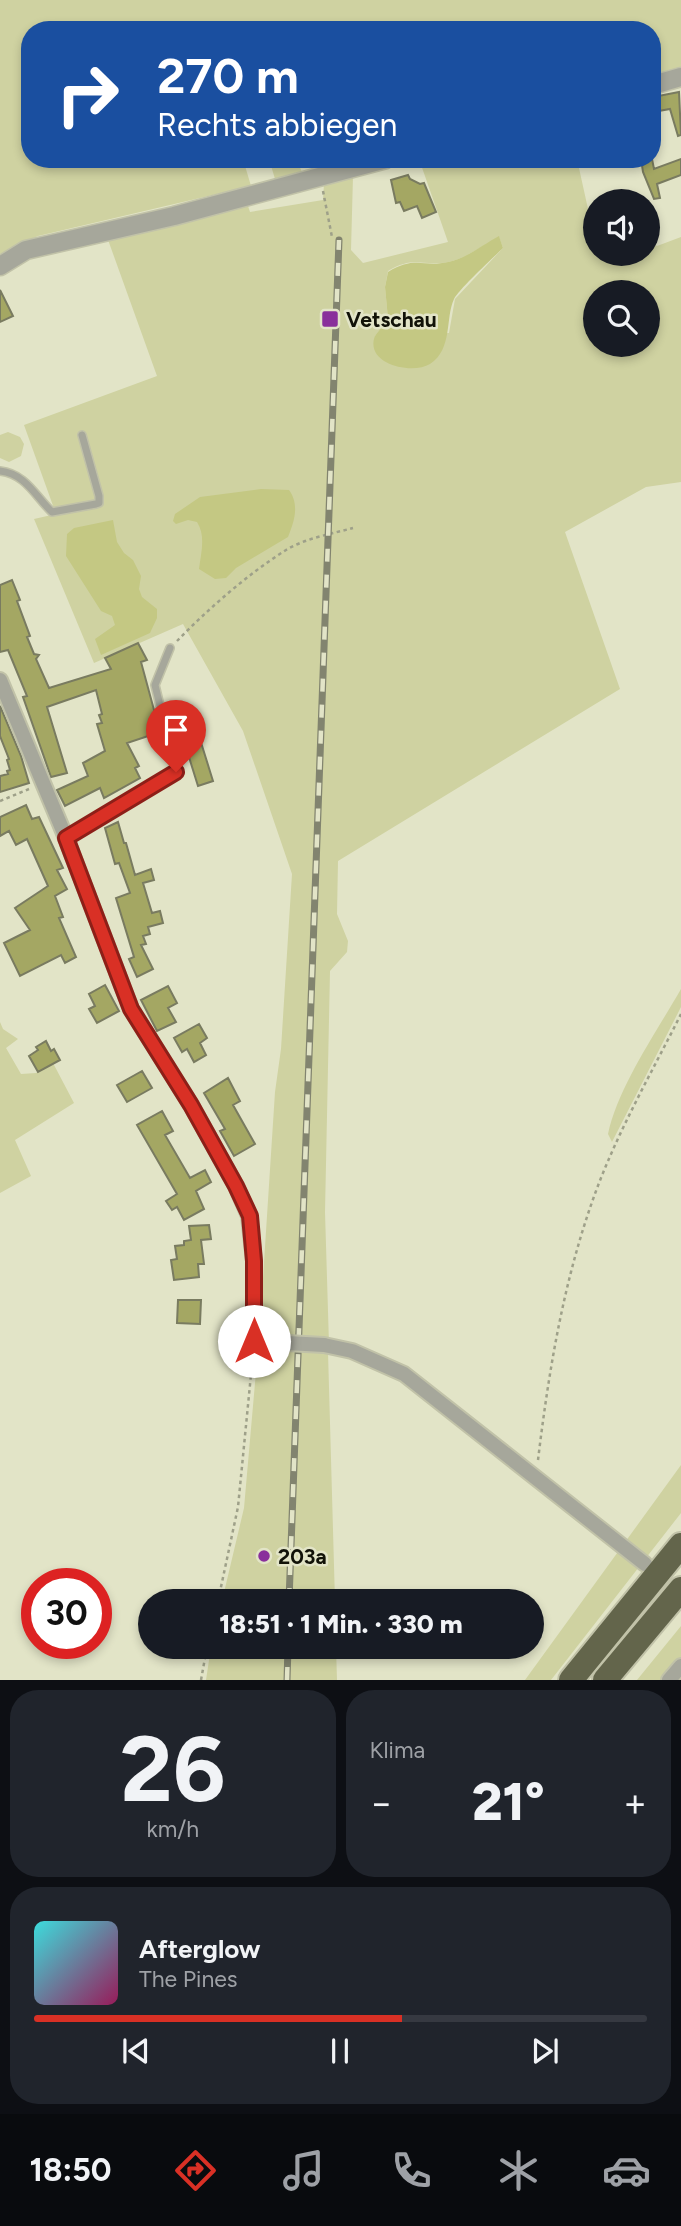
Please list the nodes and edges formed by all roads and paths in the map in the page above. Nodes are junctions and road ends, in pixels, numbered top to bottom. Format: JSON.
{"nodes":[{"id":1,"x":681,"y":76,"type":"edge"},
{"id":2,"x":661,"y":82,"type":"edge"},
{"id":3,"x":355,"y":168,"type":"edge"},
{"id":4,"x":320,"y":178,"type":"junction"},
{"id":5,"x":332,"y":237,"type":"dead end"},
{"id":6,"x":0,"y":266,"type":"edge"},
{"id":7,"x":82,"y":435,"type":"dead end"},
{"id":8,"x":0,"y":471,"type":"edge"},
{"id":9,"x":354,"y":528,"type":"dead end"},
{"id":10,"x":170,"y":648,"type":"joint"},
{"id":11,"x":0,"y":680,"type":"edge"},
{"id":12,"x":42,"y":784,"type":"junction"},
{"id":13,"x":0,"y":801,"type":"edge"},
{"id":14,"x":66,"y":838,"type":"junction"},
{"id":15,"x":681,"y":1014,"type":"edge"},
{"id":16,"x":261,"y":1341,"type":"junction"},
{"id":17,"x":536,"y":1477,"type":"junction"},
{"id":18,"x":681,"y":1545,"type":"edge"},
{"id":19,"x":645,"y":1564,"type":"dead end"},
{"id":20,"x":221,"y":1589,"type":"edge"},
{"id":21,"x":681,"y":1589,"type":"edge"},
{"id":22,"x":205,"y":1659,"type":"edge"},
{"id":23,"x":681,"y":1666,"type":"edge"},
{"id":24,"x":201,"y":1680,"type":"edge"},
{"id":25,"x":571,"y":1680,"type":"edge"},
{"id":26,"x":605,"y":1680,"type":"edge"},
{"id":27,"x":669,"y":1680,"type":"edge"}],
"edges":[{"from":1,"to":2,"type":"street"},
{"from":3,"to":4,"type":"street"},
{"from":4,"to":5,"type":"path"},
{"from":4,"to":6,"type":"street"},
{"from":7,"to":8,"type":"lane"},
{"from":9,"to":10,"type":"path"},
{"from":10,"to":14,"type":"lane"},
{"from":11,"to":12,"type":"street"},
{"from":12,"to":13,"type":"path"},
{"from":12,"to":14,"type":"street"},
{"from":14,"to":16,"type":"street"},
{"from":15,"to":17,"type":"path"},
{"from":16,"to":17,"type":"street","bridge":true},
{"from":16,"to":20,"type":"path"},
{"from":17,"to":19,"type":"street"},
{"from":18,"to":25,"type":"highway"},
{"from":21,"to":26,"type":"highway"},
{"from":22,"to":24,"type":"path"},
{"from":23,"to":27,"type":"street"}]}
